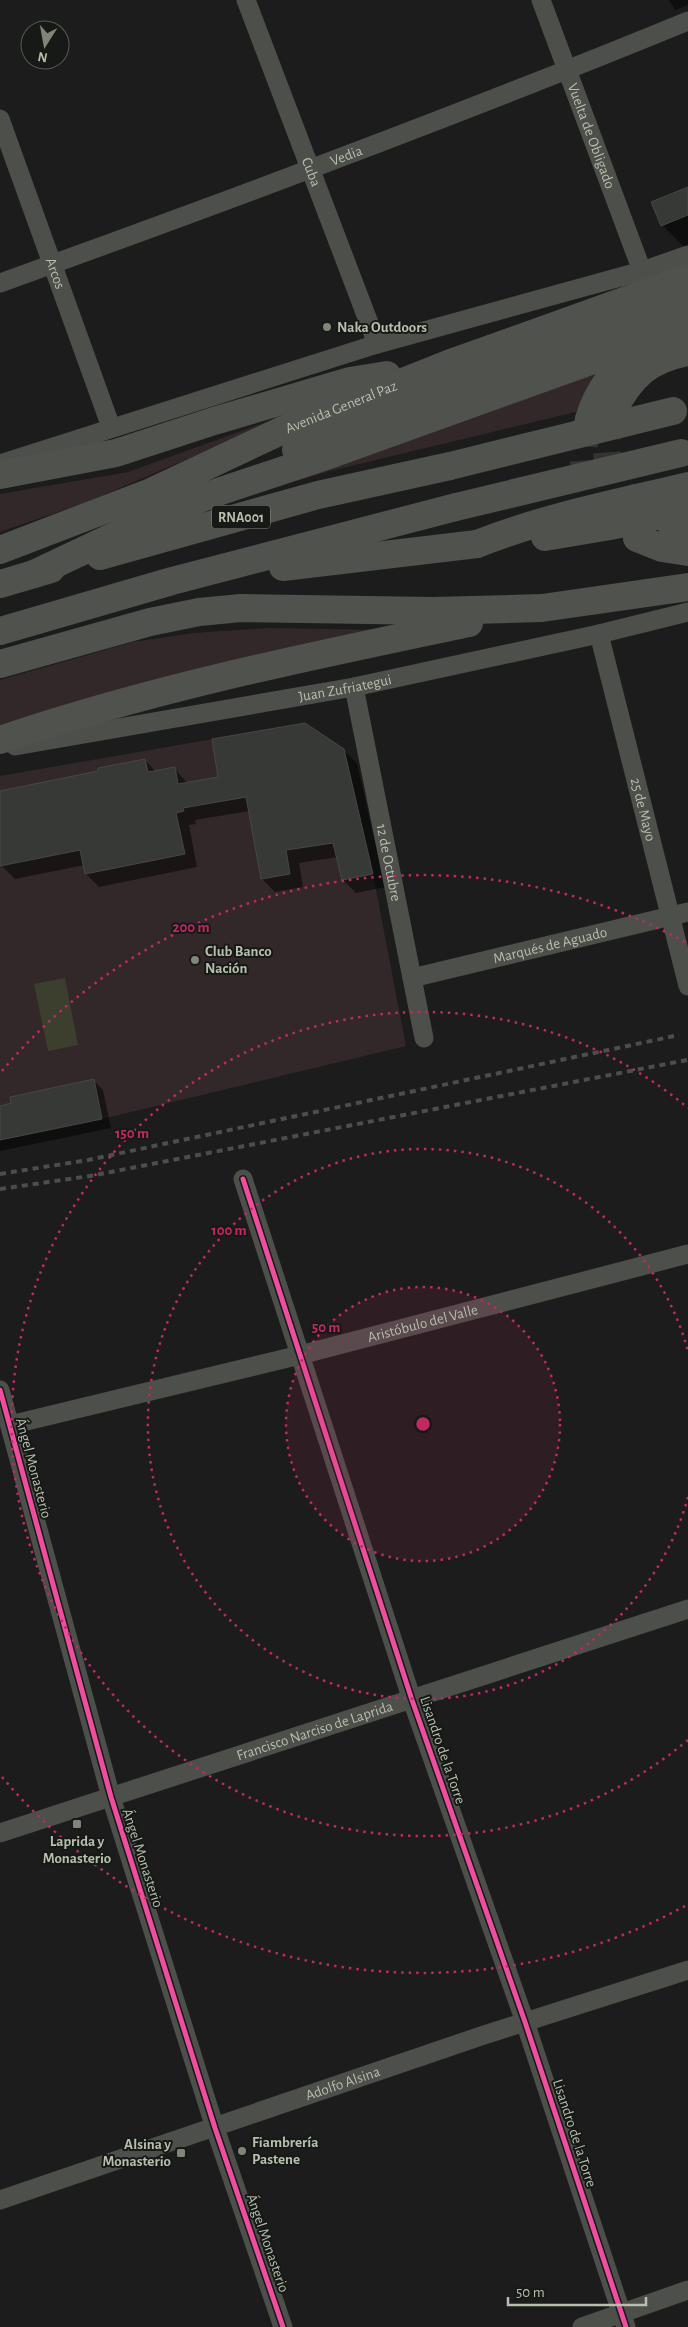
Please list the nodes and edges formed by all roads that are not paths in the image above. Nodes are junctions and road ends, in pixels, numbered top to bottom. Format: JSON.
{"nodes":[{"id":1,"x":246,"y":0,"type":"edge"},
{"id":2,"x":542,"y":0,"type":"edge"},
{"id":3,"x":688,"y":21,"type":"edge"},
{"id":4,"x":568,"y":70,"type":"junction"},
{"id":5,"x":0,"y":118,"type":"edge"},
{"id":6,"x":310,"y":169,"type":"junction"},
{"id":7,"x":688,"y":256,"type":"edge"},
{"id":8,"x":53,"y":264,"type":"junction"},
{"id":9,"x":642,"y":271,"type":"junction"},
{"id":10,"x":688,"y":278,"type":"edge"},
{"id":11,"x":0,"y":283,"type":"edge"},
{"id":12,"x":688,"y":304,"type":"edge"},
{"id":13,"x":688,"y":331,"type":"edge"},
{"id":14,"x":661,"y":339,"type":"junction"},
{"id":15,"x":377,"y":344,"type":"junction"},
{"id":16,"x":688,"y":352,"type":"edge"},
{"id":17,"x":448,"y":364,"type":"junction"},
{"id":18,"x":680,"y":409,"type":"edge"},
{"id":19,"x":111,"y":427,"type":"junction"},
{"id":20,"x":684,"y":452,"type":"edge"},
{"id":21,"x":0,"y":464,"type":"edge"},
{"id":22,"x":0,"y":475,"type":"edge"},
{"id":23,"x":688,"y":486,"type":"edge"},
{"id":24,"x":212,"y":494,"type":"junction"},
{"id":25,"x":682,"y":521,"type":"edge"},
{"id":26,"x":637,"y":538,"type":"tunnel mouth"},
{"id":27,"x":471,"y":544,"type":"junction"},
{"id":28,"x":0,"y":550,"type":"edge"},
{"id":29,"x":688,"y":552,"type":"edge"},
{"id":30,"x":34,"y":574,"type":"junction"},
{"id":31,"x":172,"y":581,"type":"junction"},
{"id":32,"x":0,"y":584,"type":"edge"},
{"id":33,"x":688,"y":587,"type":"edge"},
{"id":34,"x":542,"y":608,"type":"junction"},
{"id":35,"x":688,"y":612,"type":"edge"},
{"id":36,"x":0,"y":631,"type":"edge"},
{"id":37,"x":599,"y":634,"type":"junction"},
{"id":38,"x":0,"y":664,"type":"edge"},
{"id":39,"x":354,"y":687,"type":"junction"},
{"id":40,"x":0,"y":740,"type":"edge"},
{"id":41,"x":0,"y":748,"type":"edge"},
{"id":42,"x":679,"y":914,"type":"edge"},
{"id":43,"x":412,"y":978,"type":"junction"},
{"id":44,"x":688,"y":986,"type":"edge"},
{"id":45,"x":424,"y":1038,"type":"dead end"},
{"id":46,"x":243,"y":1179,"type":"dead end"},
{"id":47,"x":688,"y":1254,"type":"edge"},
{"id":48,"x":300,"y":1355,"type":"junction"},
{"id":49,"x":0,"y":1390,"type":"edge"},
{"id":50,"x":10,"y":1425,"type":"junction"},
{"id":51,"x":688,"y":1609,"type":"edge"},
{"id":52,"x":412,"y":1700,"type":"junction"},
{"id":53,"x":111,"y":1797,"type":"junction"},
{"id":54,"x":0,"y":1833,"type":"edge"},
{"id":55,"x":688,"y":1970,"type":"edge"},
{"id":56,"x":525,"y":2022,"type":"junction"},
{"id":57,"x":215,"y":2128,"type":"junction"},
{"id":58,"x":0,"y":2200,"type":"edge"},
{"id":59,"x":688,"y":2290,"type":"edge"},
{"id":60,"x":624,"y":2320,"type":"edge"},
{"id":61,"x":283,"y":2327,"type":"edge"},
{"id":62,"x":582,"y":2327,"type":"edge"}],
"edges":[{"from":1,"to":6,"type":"street","name":"Cuba"},
{"from":2,"to":4,"type":"street","name":"Vuelta de Obligado"},
{"from":3,"to":4,"type":"street","name":"Vedia"},
{"from":4,"to":6,"type":"street","name":"Vedia"},
{"from":4,"to":9,"type":"street","name":"Vuelta de Obligado"},
{"from":5,"to":8,"type":"street","name":"Arcos"},
{"from":6,"to":8,"type":"street","name":"Vedia"},
{"from":6,"to":15,"type":"street","name":"Cuba"},
{"from":7,"to":9,"type":"street"},
{"from":8,"to":11,"type":"street","name":"Vedia"},
{"from":8,"to":19,"type":"street","name":"Arcos"},
{"from":9,"to":15,"type":"street"},
{"from":10,"to":17,"type":"highway","name":"Avenida General Paz"},
{"from":12,"to":24,"type":"highway"},
{"from":13,"to":14,"type":"highway"},
{"from":14,"to":16,"type":"highway"},
{"from":14,"to":24,"type":"highway"},
{"from":15,"to":19,"type":"street"},
{"from":17,"to":22,"type":"highway"},
{"from":17,"to":28,"type":"highway","name":"Avenida General Paz"},
{"from":18,"to":30,"type":"highway","number":"RNA001","bridge":true},
{"from":19,"to":21,"type":"street"},
{"from":20,"to":31,"type":"highway","bridge":true},
{"from":23,"to":27,"type":"highway","bridge":true},
{"from":24,"to":30,"type":"highway"},
{"from":25,"to":27,"type":"highway","bridge":true},
{"from":26,"to":29,"type":"highway"},
{"from":27,"to":31,"type":"highway"},
{"from":30,"to":32,"type":"highway","number":"RNA001"},
{"from":31,"to":36,"type":"highway"},
{"from":33,"to":34,"type":"highway"},
{"from":34,"to":38,"type":"highway"},
{"from":34,"to":40,"type":"highway"},
{"from":35,"to":37,"type":"street","name":"Juan Zufriategui"},
{"from":37,"to":39,"type":"street","name":"Juan Zufriategui"},
{"from":37,"to":42,"type":"street","name":"25 de Mayo"},
{"from":39,"to":41,"type":"street","name":"Juan Zufriategui"},
{"from":39,"to":43,"type":"street","name":"12 de Octubre"},
{"from":42,"to":43,"type":"street","name":"Marqués de Aguado"},
{"from":42,"to":44,"type":"street","name":"25 de Mayo"},
{"from":43,"to":45,"type":"street","name":"12 de Octubre"},
{"from":46,"to":48,"type":"street","name":"Lisandro de la Torre"},
{"from":47,"to":48,"type":"street","name":"Aristóbulo del Valle"},
{"from":48,"to":50,"type":"street","name":"Aristóbulo del Valle"},
{"from":48,"to":52,"type":"street","name":"Lisandro de la Torre"},
{"from":49,"to":50,"type":"street","name":"Ángel Monasterio"},
{"from":50,"to":53,"type":"street","name":"Ángel Monasterio"},
{"from":51,"to":52,"type":"street","name":"Francisco Narciso de Laprida"},
{"from":52,"to":53,"type":"street","name":"Francisco Narciso de Laprida"},
{"from":52,"to":56,"type":"street","name":"Lisandro de la Torre"},
{"from":53,"to":54,"type":"street","name":"Francisco Narciso de Laprida"},
{"from":53,"to":57,"type":"street","name":"Ángel Monasterio"},
{"from":55,"to":56,"type":"street","name":"Adolfo Alsina"},
{"from":56,"to":57,"type":"street","name":"Adolfo Alsina"},
{"from":56,"to":60,"type":"street","name":"Lisandro de la Torre"},
{"from":57,"to":58,"type":"street","name":"Adolfo Alsina"},
{"from":57,"to":61,"type":"street","name":"Ángel Monasterio"},
{"from":59,"to":60,"type":"street"},
{"from":60,"to":62,"type":"street"}]}
